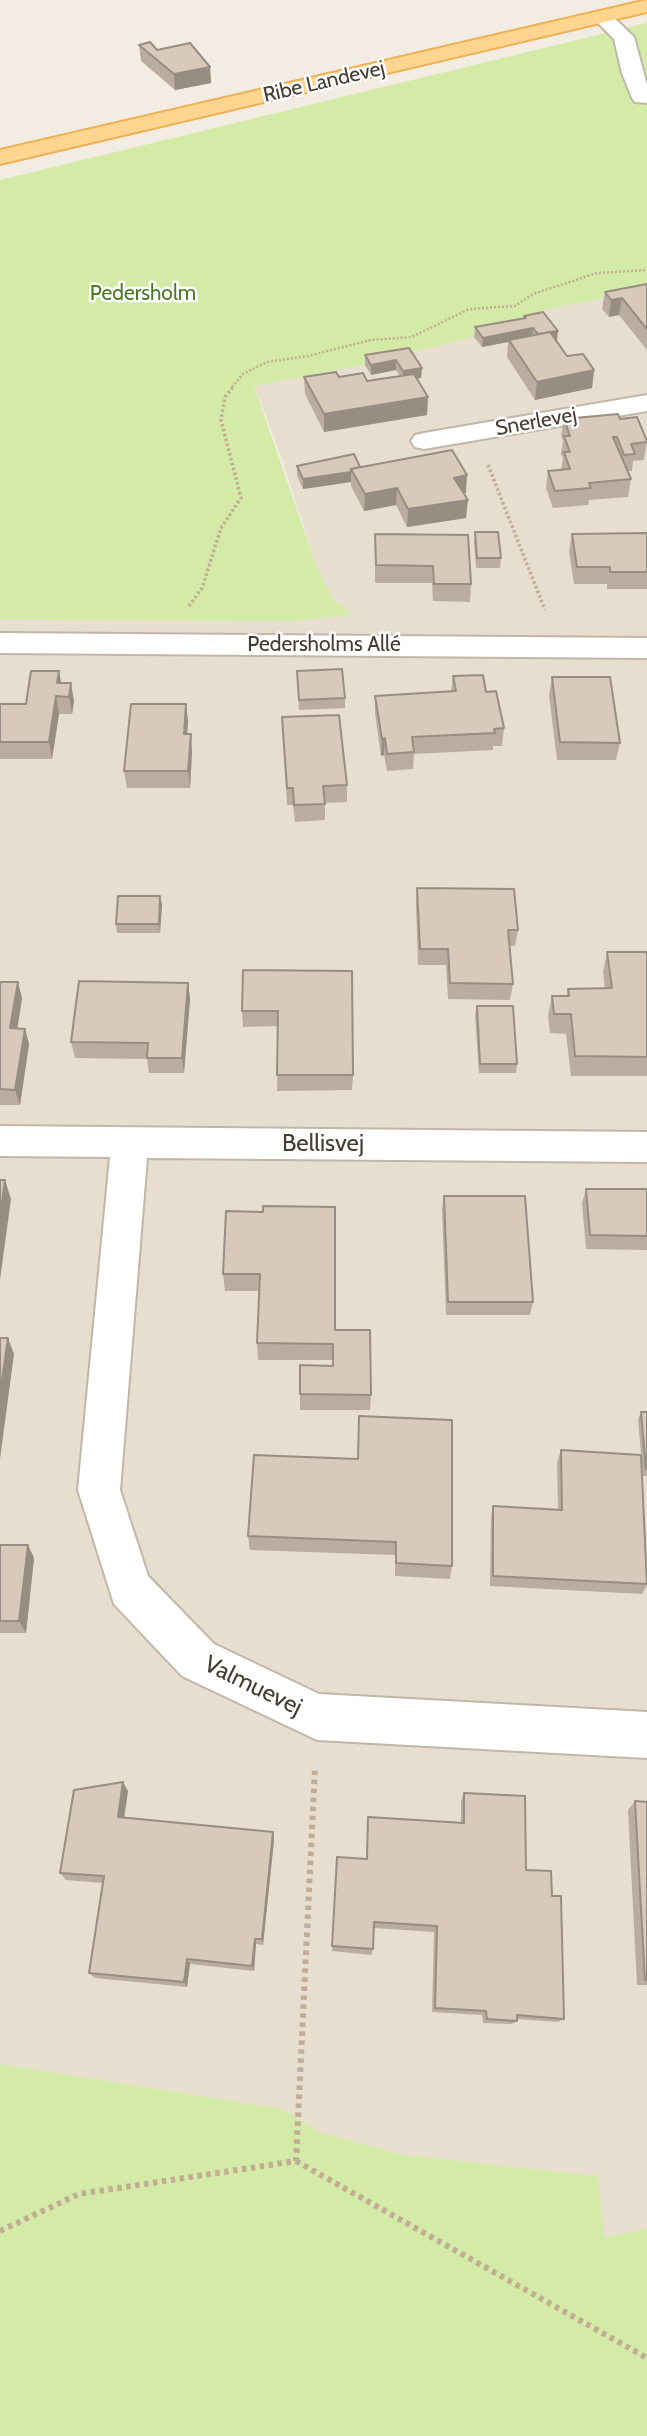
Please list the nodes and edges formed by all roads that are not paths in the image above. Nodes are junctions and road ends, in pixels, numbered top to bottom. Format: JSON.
{"nodes":[{"id":1,"x":647,"y":6,"type":"edge"},
{"id":2,"x":601,"y":17,"type":"junction"},
{"id":3,"x":642,"y":99,"type":"dead end"},
{"id":4,"x":0,"y":156,"type":"edge"},
{"id":5,"x":647,"y":403,"type":"edge"},
{"id":6,"x":424,"y":441,"type":"dead end"},
{"id":7,"x":0,"y":643,"type":"edge"},
{"id":8,"x":647,"y":648,"type":"edge"},
{"id":9,"x":0,"y":1141,"type":"edge"},
{"id":10,"x":130,"y":1143,"type":"junction"},
{"id":11,"x":647,"y":1147,"type":"edge"},
{"id":12,"x":647,"y":1735,"type":"edge"}],
"edges":[{"from":1,"to":2,"type":"main road","name":"Ribe Landevej"},
{"from":2,"to":3,"type":"street"},
{"from":2,"to":4,"type":"main road","name":"Ribe Landevej"},
{"from":5,"to":6,"type":"street","name":"Snerlevej"},
{"from":7,"to":8,"type":"street","name":"Pedersholms Allé"},
{"from":9,"to":10,"type":"street","name":"Bellisvej"},
{"from":10,"to":11,"type":"street","name":"Bellisvej"},
{"from":10,"to":12,"type":"street","name":"Valmuevej"}]}
